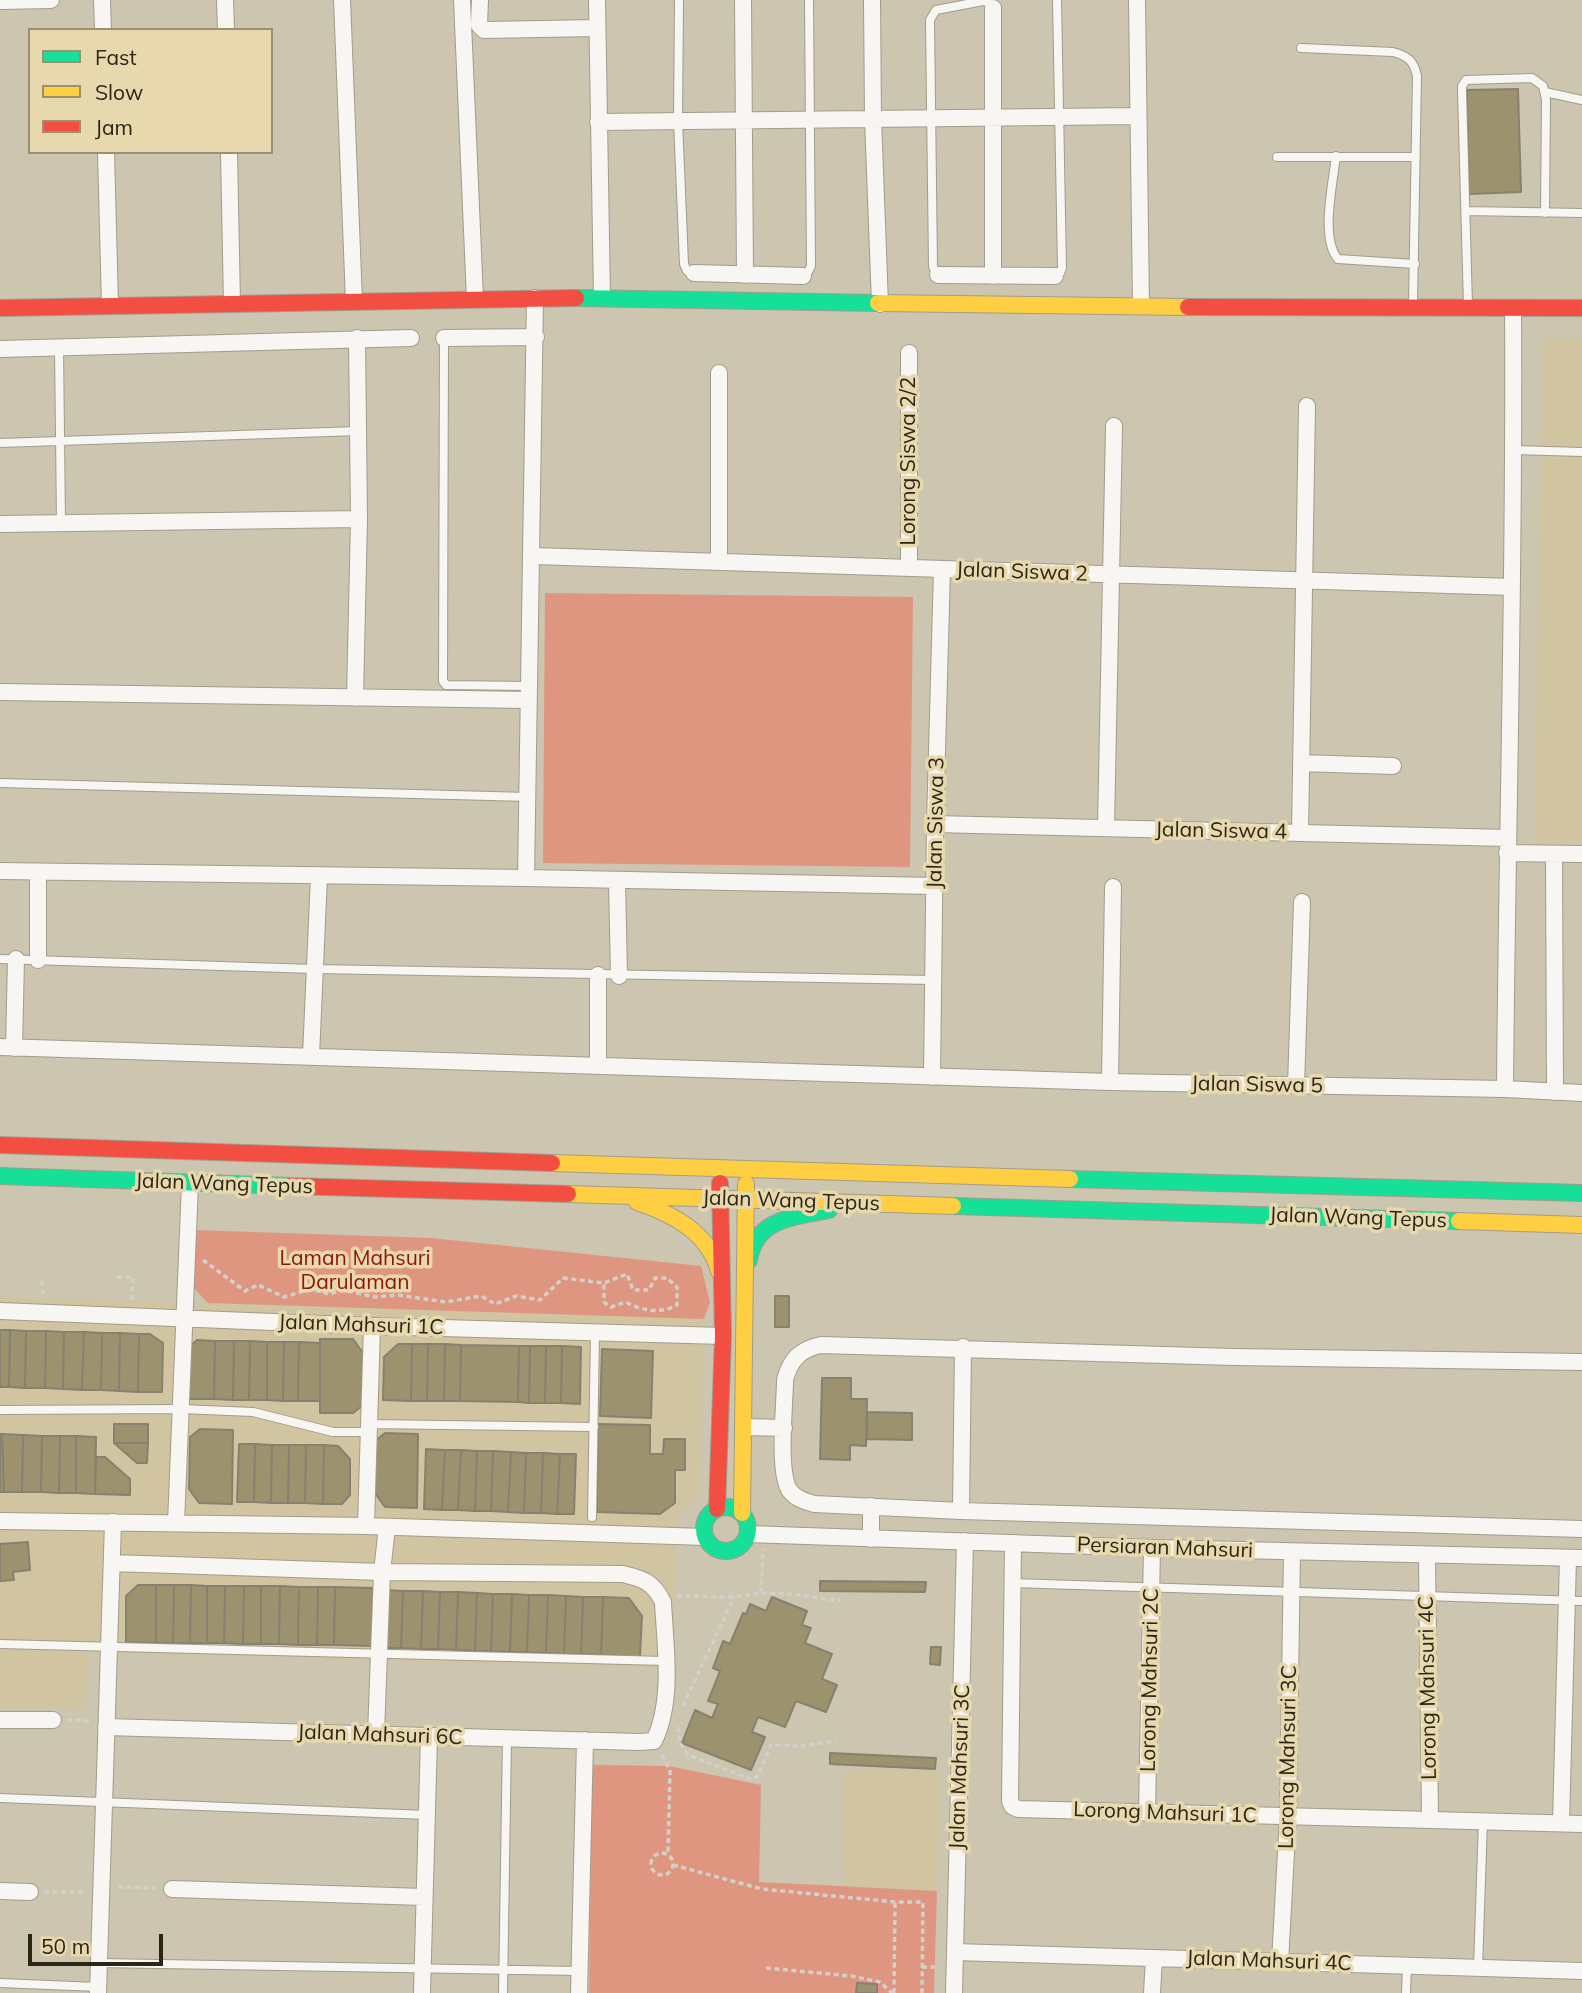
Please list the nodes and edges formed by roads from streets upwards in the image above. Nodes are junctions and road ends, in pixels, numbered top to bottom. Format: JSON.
{"nodes":[{"id":1,"x":51,"y":0,"type":"edge"},
{"id":2,"x":102,"y":0,"type":"edge"},
{"id":3,"x":225,"y":0,"type":"edge"},
{"id":4,"x":342,"y":0,"type":"edge"},
{"id":5,"x":462,"y":0,"type":"edge"},
{"id":6,"x":480,"y":0,"type":"edge"},
{"id":7,"x":597,"y":0,"type":"edge"},
{"id":8,"x":743,"y":0,"type":"edge"},
{"id":9,"x":872,"y":0,"type":"edge"},
{"id":10,"x":1137,"y":0,"type":"edge"},
{"id":11,"x":0,"y":1,"type":"edge"},
{"id":12,"x":993,"y":8,"type":"road end"},
{"id":13,"x":103,"y":28,"type":"edge"},
{"id":14,"x":226,"y":28,"type":"edge"},
{"id":15,"x":597,"y":28,"type":"junction"},
{"id":16,"x":993,"y":117,"type":"junction"},
{"id":17,"x":1139,"y":117,"type":"junction"},
{"id":18,"x":873,"y":119,"type":"junction"},
{"id":19,"x":744,"y":120,"type":"junction"},
{"id":20,"x":598,"y":122,"type":"junction"},
{"id":21,"x":106,"y":154,"type":"edge"},
{"id":22,"x":229,"y":154,"type":"edge"},
{"id":23,"x":694,"y":274,"type":"road end"},
{"id":24,"x":745,"y":275,"type":"junction"},
{"id":25,"x":938,"y":275,"type":"road end"},
{"id":26,"x":803,"y":276,"type":"road end"},
{"id":27,"x":993,"y":276,"type":"junction"},
{"id":28,"x":1055,"y":276,"type":"road end"},
{"id":29,"x":535,"y":298,"type":"junction"},
{"id":30,"x":602,"y":298,"type":"junction"},
{"id":31,"x":475,"y":299,"type":"junction"},
{"id":32,"x":354,"y":302,"type":"junction"},
{"id":33,"x":232,"y":303,"type":"junction"},
{"id":34,"x":880,"y":304,"type":"junction"},
{"id":35,"x":110,"y":306,"type":"junction"},
{"id":36,"x":1141,"y":306,"type":"junction"},
{"id":37,"x":0,"y":308,"type":"edge"},
{"id":38,"x":1582,"y":308,"type":"edge"},
{"id":39,"x":1513,"y":309,"type":"junction"},
{"id":40,"x":536,"y":337,"type":"junction"},
{"id":41,"x":357,"y":338,"type":"junction"},
{"id":42,"x":411,"y":338,"type":"dead end"},
{"id":43,"x":444,"y":338,"type":"road end"},
{"id":44,"x":0,"y":349,"type":"edge"},
{"id":45,"x":909,"y":353,"type":"dead end"},
{"id":46,"x":719,"y":373,"type":"dead end"},
{"id":47,"x":1307,"y":406,"type":"dead end"},
{"id":48,"x":1114,"y":426,"type":"dead end"},
{"id":49,"x":359,"y":519,"type":"junction"},
{"id":50,"x":0,"y":524,"type":"edge"},
{"id":51,"x":533,"y":556,"type":"junction"},
{"id":52,"x":719,"y":562,"type":"junction"},
{"id":53,"x":909,"y":568,"type":"junction"},
{"id":54,"x":942,"y":569,"type":"junction"},
{"id":55,"x":1111,"y":575,"type":"junction"},
{"id":56,"x":1304,"y":580,"type":"junction"},
{"id":57,"x":1512,"y":587,"type":"junction"},
{"id":58,"x":0,"y":692,"type":"edge"},
{"id":59,"x":529,"y":693,"type":"junction"},
{"id":60,"x":355,"y":698,"type":"junction"},
{"id":61,"x":1301,"y":763,"type":"junction"},
{"id":62,"x":1393,"y":766,"type":"dead end"},
{"id":63,"x":935,"y":824,"type":"junction"},
{"id":64,"x":1106,"y":828,"type":"junction"},
{"id":65,"x":1300,"y":833,"type":"junction"},
{"id":66,"x":1507,"y":845,"type":"junction"},
{"id":67,"x":1554,"y":854,"type":"junction"},
{"id":68,"x":1582,"y":854,"type":"edge"},
{"id":69,"x":0,"y":871,"type":"edge"},
{"id":70,"x":38,"y":872,"type":"junction"},
{"id":71,"x":319,"y":876,"type":"junction"},
{"id":72,"x":526,"y":878,"type":"junction"},
{"id":73,"x":617,"y":881,"type":"junction"},
{"id":74,"x":934,"y":886,"type":"junction"},
{"id":75,"x":1113,"y":887,"type":"dead end"},
{"id":76,"x":1301,"y":902,"type":"dead end"},
{"id":77,"x":8,"y":959,"type":"edge"},
{"id":78,"x":38,"y":960,"type":"road end"},
{"id":79,"x":598,"y":975,"type":"road end"},
{"id":80,"x":619,"y":976,"type":"road end"},
{"id":81,"x":7,"y":1048,"type":"edge"},
{"id":82,"x":311,"y":1056,"type":"junction"},
{"id":83,"x":598,"y":1065,"type":"junction"},
{"id":84,"x":932,"y":1077,"type":"junction"},
{"id":85,"x":1110,"y":1082,"type":"junction"},
{"id":86,"x":1296,"y":1086,"type":"junction"},
{"id":87,"x":1505,"y":1090,"type":"junction"},
{"id":88,"x":1555,"y":1092,"type":"junction"},
{"id":89,"x":1582,"y":1093,"type":"edge"},
{"id":90,"x":0,"y":1145,"type":"edge"},
{"id":91,"x":720,"y":1170,"type":"junction"},
{"id":92,"x":746,"y":1170,"type":"junction"},
{"id":93,"x":0,"y":1176,"type":"edge"},
{"id":94,"x":190,"y":1184,"type":"junction"},
{"id":95,"x":1582,"y":1193,"type":"edge"},
{"id":96,"x":614,"y":1195,"type":"junction"},
{"id":97,"x":720,"y":1199,"type":"junction"},
{"id":98,"x":747,"y":1199,"type":"junction"},
{"id":99,"x":859,"y":1203,"type":"junction"},
{"id":100,"x":1582,"y":1225,"type":"edge"},
{"id":101,"x":746,"y":1275,"type":"junction"},
{"id":102,"x":722,"y":1277,"type":"junction"},
{"id":103,"x":0,"y":1311,"type":"edge"},
{"id":104,"x":184,"y":1318,"type":"junction"},
{"id":105,"x":372,"y":1326,"type":"junction"},
{"id":106,"x":723,"y":1336,"type":"junction"},
{"id":107,"x":963,"y":1347,"type":"junction"},
{"id":108,"x":1582,"y":1362,"type":"edge"},
{"id":109,"x":744,"y":1427,"type":"junction"},
{"id":110,"x":784,"y":1428,"type":"junction"},
{"id":111,"x":871,"y":1506,"type":"junction"},
{"id":112,"x":717,"y":1509,"type":"junction"},
{"id":113,"x":961,"y":1511,"type":"junction"},
{"id":114,"x":742,"y":1513,"type":"junction"},
{"id":115,"x":0,"y":1521,"type":"edge"},
{"id":116,"x":113,"y":1522,"type":"junction"},
{"id":117,"x":176,"y":1523,"type":"junction"},
{"id":118,"x":366,"y":1526,"type":"junction"},
{"id":119,"x":387,"y":1527,"type":"junction"},
{"id":120,"x":1582,"y":1530,"type":"edge"},
{"id":121,"x":756,"y":1534,"type":"junction"},
{"id":122,"x":705,"y":1537,"type":"junction"},
{"id":123,"x":871,"y":1539,"type":"junction"},
{"id":124,"x":965,"y":1541,"type":"junction"},
{"id":125,"x":1013,"y":1543,"type":"junction"},
{"id":126,"x":1152,"y":1548,"type":"junction"},
{"id":127,"x":1292,"y":1552,"type":"junction"},
{"id":128,"x":1427,"y":1556,"type":"junction"},
{"id":129,"x":1575,"y":1558,"type":"edge"},
{"id":130,"x":111,"y":1563,"type":"junction"},
{"id":131,"x":382,"y":1572,"type":"junction"},
{"id":132,"x":1575,"y":1601,"type":"edge"},
{"id":133,"x":0,"y":1720,"type":"edge"},
{"id":134,"x":54,"y":1720,"type":"road end"},
{"id":135,"x":107,"y":1724,"type":"junction"},
{"id":136,"x":376,"y":1734,"type":"junction"},
{"id":137,"x":429,"y":1736,"type":"junction"},
{"id":138,"x":585,"y":1740,"type":"junction"},
{"id":139,"x":1147,"y":1812,"type":"junction"},
{"id":140,"x":1288,"y":1816,"type":"junction"},
{"id":141,"x":1430,"y":1819,"type":"junction"},
{"id":142,"x":1561,"y":1823,"type":"junction"},
{"id":143,"x":1582,"y":1824,"type":"edge"},
{"id":144,"x":172,"y":1889,"type":"road end"},
{"id":145,"x":0,"y":1891,"type":"edge"},
{"id":146,"x":30,"y":1892,"type":"road end"},
{"id":147,"x":424,"y":1897,"type":"junction"},
{"id":148,"x":955,"y":1952,"type":"junction"},
{"id":149,"x":1154,"y":1958,"type":"junction"},
{"id":150,"x":1280,"y":1962,"type":"junction"},
{"id":151,"x":1582,"y":1971,"type":"edge"},
{"id":152,"x":98,"y":1990,"type":"edge"},
{"id":153,"x":422,"y":1993,"type":"edge"},
{"id":154,"x":579,"y":1993,"type":"edge"},
{"id":155,"x":954,"y":1993,"type":"edge"},
{"id":156,"x":1152,"y":1993,"type":"edge"}],
"edges":[{"from":1,"to":11,"type":"street"},
{"from":2,"to":13,"type":"street"},
{"from":3,"to":14,"type":"street"},
{"from":4,"to":32,"type":"street"},
{"from":5,"to":31,"type":"street"},
{"from":6,"to":15,"type":"street"},
{"from":7,"to":15,"type":"street"},
{"from":8,"to":19,"type":"street"},
{"from":9,"to":18,"type":"street"},
{"from":10,"to":17,"type":"street"},
{"from":12,"to":16,"type":"street"},
{"from":15,"to":20,"type":"street"},
{"from":16,"to":17,"type":"street"},
{"from":16,"to":18,"type":"street"},
{"from":16,"to":27,"type":"street"},
{"from":17,"to":36,"type":"street"},
{"from":18,"to":19,"type":"street"},
{"from":18,"to":34,"type":"street"},
{"from":19,"to":20,"type":"street"},
{"from":19,"to":24,"type":"street"},
{"from":20,"to":30,"type":"street"},
{"from":21,"to":35,"type":"street"},
{"from":22,"to":33,"type":"street"},
{"from":23,"to":24,"type":"street"},
{"from":24,"to":26,"type":"street"},
{"from":25,"to":27,"type":"street"},
{"from":27,"to":28,"type":"street"},
{"from":29,"to":30,"type":"main road"},
{"from":29,"to":31,"type":"main road"},
{"from":29,"to":40,"type":"street"},
{"from":30,"to":34,"type":"main road"},
{"from":31,"to":32,"type":"main road"},
{"from":32,"to":33,"type":"main road"},
{"from":33,"to":35,"type":"main road"},
{"from":34,"to":36,"type":"main road"},
{"from":35,"to":37,"type":"main road"},
{"from":36,"to":39,"type":"main road"},
{"from":38,"to":39,"type":"main road"},
{"from":39,"to":57,"type":"street"},
{"from":40,"to":43,"type":"street"},
{"from":40,"to":51,"type":"street"},
{"from":41,"to":42,"type":"street"},
{"from":41,"to":44,"type":"street"},
{"from":41,"to":49,"type":"street"},
{"from":45,"to":53,"type":"street","name":"Lorong Siswa 2/2"},
{"from":46,"to":52,"type":"street"},
{"from":47,"to":56,"type":"street"},
{"from":48,"to":55,"type":"street"},
{"from":49,"to":50,"type":"street"},
{"from":49,"to":60,"type":"street"},
{"from":51,"to":52,"type":"street","name":"Jalan Siswa 2"},
{"from":51,"to":59,"type":"street"},
{"from":52,"to":53,"type":"street","name":"Jalan Siswa 2"},
{"from":53,"to":54,"type":"street","name":"Jalan Siswa 2"},
{"from":54,"to":55,"type":"street","name":"Jalan Siswa 2"},
{"from":54,"to":63,"type":"street","name":"Jalan Siswa 3"},
{"from":55,"to":56,"type":"street","name":"Jalan Siswa 2"},
{"from":55,"to":64,"type":"street"},
{"from":56,"to":57,"type":"street","name":"Jalan Siswa 2"},
{"from":56,"to":61,"type":"street"},
{"from":57,"to":66,"type":"street"},
{"from":58,"to":60,"type":"street"},
{"from":59,"to":60,"type":"street"},
{"from":59,"to":72,"type":"street"},
{"from":61,"to":62,"type":"street"},
{"from":61,"to":65,"type":"street"},
{"from":63,"to":64,"type":"street","name":"Jalan Siswa 4"},
{"from":63,"to":74,"type":"street","name":"Jalan Siswa 3"},
{"from":64,"to":65,"type":"street","name":"Jalan Siswa 4"},
{"from":65,"to":66,"type":"street","name":"Jalan Siswa 4"},
{"from":66,"to":67,"type":"street","name":"Jalan Siswa 4"},
{"from":66,"to":87,"type":"street"},
{"from":67,"to":68,"type":"street","name":"Jalan Siswa 4"},
{"from":67,"to":88,"type":"street"},
{"from":69,"to":70,"type":"street"},
{"from":70,"to":71,"type":"street"},
{"from":70,"to":78,"type":"street"},
{"from":71,"to":72,"type":"street"},
{"from":71,"to":82,"type":"street"},
{"from":72,"to":73,"type":"street"},
{"from":73,"to":74,"type":"street"},
{"from":73,"to":80,"type":"street"},
{"from":74,"to":84,"type":"street","name":"Jalan Siswa 3"},
{"from":75,"to":85,"type":"street"},
{"from":76,"to":86,"type":"street"},
{"from":77,"to":81,"type":"street"},
{"from":79,"to":83,"type":"street"},
{"from":81,"to":82,"type":"street","name":"Jalan Siswa 5"},
{"from":82,"to":83,"type":"street","name":"Jalan Siswa 5"},
{"from":83,"to":84,"type":"street","name":"Jalan Siswa 5"},
{"from":84,"to":85,"type":"street","name":"Jalan Siswa 5"},
{"from":85,"to":86,"type":"street","name":"Jalan Siswa 5"},
{"from":86,"to":87,"type":"street","name":"Jalan Siswa 5"},
{"from":87,"to":88,"type":"street","name":"Jalan Siswa 5"},
{"from":88,"to":89,"type":"street","name":"Jalan Siswa 5"},
{"from":90,"to":91,"type":"main road","name":"Jalan Wang Tepus"},
{"from":91,"to":92,"type":"main road","name":"Jalan Wang Tepus"},
{"from":91,"to":97,"type":"main road"},
{"from":92,"to":95,"type":"main road","name":"Jalan Wang Tepus"},
{"from":92,"to":98,"type":"main road"},
{"from":93,"to":94,"type":"main road","name":"Jalan Wang Tepus"},
{"from":94,"to":96,"type":"main road","name":"Jalan Wang Tepus"},
{"from":94,"to":104,"type":"street"},
{"from":96,"to":97,"type":"main road","name":"Jalan Wang Tepus"},
{"from":96,"to":102,"type":"main road"},
{"from":97,"to":98,"type":"main road","name":"Jalan Wang Tepus"},
{"from":97,"to":102,"type":"main road"},
{"from":98,"to":99,"type":"main road","name":"Jalan Wang Tepus"},
{"from":98,"to":101,"type":"main road"},
{"from":99,"to":100,"type":"main road","name":"Jalan Wang Tepus"},
{"from":99,"to":101,"type":"main road"},
{"from":101,"to":109,"type":"main road"},
{"from":102,"to":106,"type":"main road"},
{"from":103,"to":104,"type":"street","name":"Jalan Mahsuri 1C"},
{"from":104,"to":105,"type":"street","name":"Jalan Mahsuri 1C"},
{"from":104,"to":117,"type":"street"},
{"from":105,"to":106,"type":"street","name":"Jalan Mahsuri 1C"},
{"from":105,"to":118,"type":"street"},
{"from":106,"to":112,"type":"main road"},
{"from":107,"to":108,"type":"street"},
{"from":107,"to":110,"type":"street"},
{"from":107,"to":113,"type":"street"},
{"from":109,"to":110,"type":"street"},
{"from":109,"to":114,"type":"main road"},
{"from":110,"to":111,"type":"street"},
{"from":111,"to":113,"type":"street"},
{"from":111,"to":123,"type":"street"},
{"from":112,"to":114,"type":"main road"},
{"from":112,"to":122,"type":"main road"},
{"from":113,"to":120,"type":"street"},
{"from":114,"to":121,"type":"main road"},
{"from":115,"to":116,"type":"street"},
{"from":116,"to":117,"type":"street"},
{"from":116,"to":130,"type":"street"},
{"from":117,"to":118,"type":"street"},
{"from":118,"to":119,"type":"street"},
{"from":119,"to":122,"type":"street"},
{"from":119,"to":131,"type":"street"},
{"from":121,"to":122,"type":"main road"},
{"from":121,"to":123,"type":"street","name":"Persiaran Mahsuri"},
{"from":123,"to":124,"type":"street","name":"Persiaran Mahsuri"},
{"from":124,"to":125,"type":"street","name":"Persiaran Mahsuri"},
{"from":124,"to":148,"type":"street","name":"Jalan Mahsuri 3C"},
{"from":125,"to":126,"type":"street","name":"Persiaran Mahsuri"},
{"from":125,"to":139,"type":"street","name":"Lorong Mahsuri 1C"},
{"from":126,"to":127,"type":"street","name":"Persiaran Mahsuri"},
{"from":126,"to":139,"type":"street","name":"Lorong Mahsuri 2C"},
{"from":127,"to":128,"type":"street","name":"Persiaran Mahsuri"},
{"from":127,"to":140,"type":"street","name":"Lorong Mahsuri 3C"},
{"from":128,"to":129,"type":"street","name":"Persiaran Mahsuri"},
{"from":128,"to":141,"type":"street","name":"Lorong Mahsuri 4C"},
{"from":129,"to":132,"type":"street"},
{"from":130,"to":131,"type":"street"},
{"from":130,"to":135,"type":"street"},
{"from":131,"to":136,"type":"street"},
{"from":131,"to":138,"type":"street","name":"Jalan Mahsuri 6C"},
{"from":132,"to":142,"type":"street"},
{"from":133,"to":134,"type":"street"},
{"from":135,"to":136,"type":"street","name":"Jalan Mahsuri 6C"},
{"from":135,"to":152,"type":"street"},
{"from":136,"to":137,"type":"street","name":"Jalan Mahsuri 6C"},
{"from":137,"to":138,"type":"street","name":"Jalan Mahsuri 6C"},
{"from":137,"to":147,"type":"street"},
{"from":138,"to":154,"type":"street"},
{"from":139,"to":140,"type":"street","name":"Lorong Mahsuri 1C"},
{"from":140,"to":141,"type":"street","name":"Lorong Mahsuri 1C"},
{"from":140,"to":150,"type":"street","name":"Lorong Mahsuri 3C"},
{"from":141,"to":142,"type":"street","name":"Lorong Mahsuri 1C"},
{"from":142,"to":143,"type":"street","name":"Lorong Mahsuri 1C"},
{"from":144,"to":147,"type":"street"},
{"from":145,"to":146,"type":"street"},
{"from":147,"to":153,"type":"street"},
{"from":148,"to":149,"type":"street","name":"Jalan Mahsuri 4C"},
{"from":148,"to":155,"type":"street","name":"Jalan Mahsuri 3C"},
{"from":149,"to":150,"type":"street","name":"Jalan Mahsuri 4C"},
{"from":149,"to":156,"type":"street"},
{"from":150,"to":151,"type":"street","name":"Jalan Mahsuri 4C"}]}
